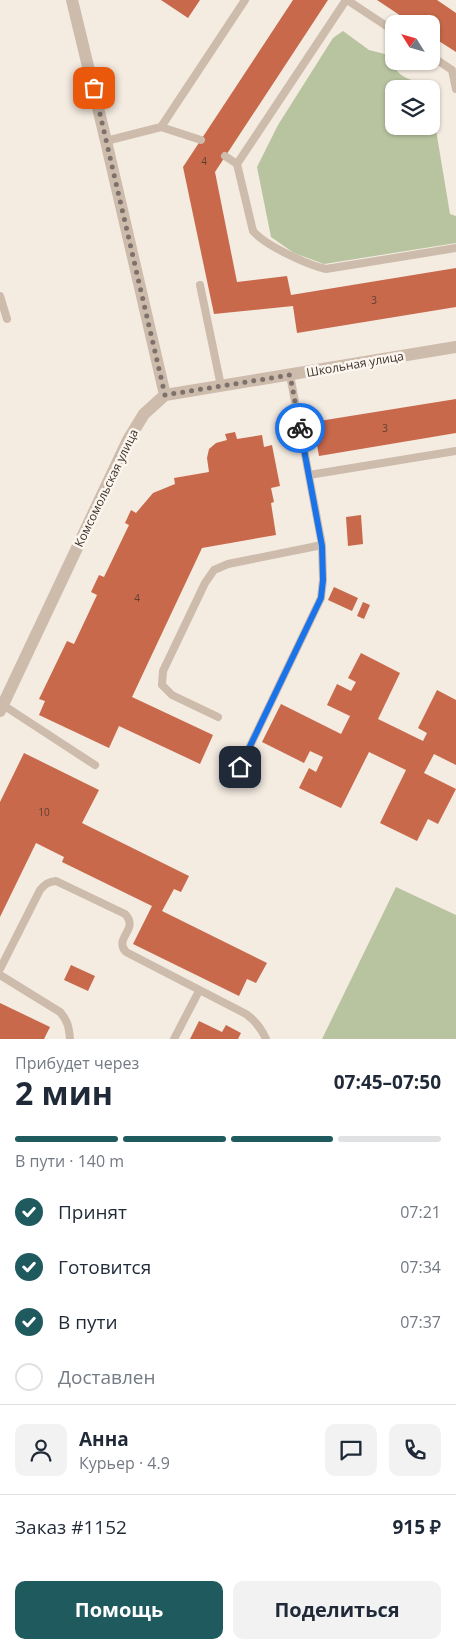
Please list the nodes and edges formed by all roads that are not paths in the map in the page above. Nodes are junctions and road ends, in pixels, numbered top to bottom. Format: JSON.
{"nodes":[{"id":1,"x":72,"y":0,"type":"edge"},
{"id":2,"x":245,"y":0,"type":"edge"},
{"id":3,"x":347,"y":0,"type":"edge"},
{"id":4,"x":385,"y":25,"type":"edge"},
{"id":5,"x":440,"y":62,"type":"edge"},
{"id":6,"x":456,"y":89,"type":"edge"},
{"id":7,"x":161,"y":128,"type":"junction"},
{"id":8,"x":201,"y":140,"type":"dead end"},
{"id":9,"x":106,"y":141,"type":"junction"},
{"id":10,"x":225,"y":156,"type":"dead end"},
{"id":11,"x":237,"y":164,"type":"junction"},
{"id":12,"x":456,"y":248,"type":"edge"},
{"id":13,"x":200,"y":285,"type":"dead end"},
{"id":14,"x":0,"y":296,"type":"edge"},
{"id":15,"x":7,"y":319,"type":"dead end"},
{"id":16,"x":456,"y":347,"type":"edge"},
{"id":17,"x":290,"y":375,"type":"junction"},
{"id":18,"x":221,"y":386,"type":"junction"},
{"id":19,"x":165,"y":395,"type":"junction"},
{"id":20,"x":456,"y":451,"type":"edge"},
{"id":21,"x":309,"y":475,"type":"junction"},
{"id":22,"x":322,"y":546,"type":"junction"},
{"id":23,"x":1,"y":708,"type":"edge"},
{"id":24,"x":218,"y":717,"type":"dead end"},
{"id":25,"x":95,"y":765,"type":"dead end"},
{"id":26,"x":240,"y":767,"type":"dead end"},
{"id":27,"x":0,"y":969,"type":"edge"},
{"id":28,"x":0,"y":975,"type":"edge"},
{"id":29,"x":199,"y":991,"type":"junction"},
{"id":30,"x":70,"y":1039,"type":"edge"},
{"id":31,"x":174,"y":1039,"type":"edge"},
{"id":32,"x":266,"y":1039,"type":"edge"}],
"edges":[{"from":1,"to":9,"type":"street"},
{"from":2,"to":7,"type":"lane"},
{"from":3,"to":4,"type":"lane"},
{"from":3,"to":11,"type":"lane"},
{"from":5,"to":6,"type":"lane"},
{"from":7,"to":8,"type":"lane"},
{"from":7,"to":9,"type":"lane"},
{"from":9,"to":19,"type":"street"},
{"from":10,"to":11,"type":"lane"},
{"from":11,"to":12,"type":"lane"},
{"from":13,"to":18,"type":"lane"},
{"from":14,"to":15,"type":"lane"},
{"from":16,"to":17,"type":"street","name":"Школьная улица"},
{"from":17,"to":18,"type":"street","name":"Школьная улица"},
{"from":17,"to":21,"type":"lane"},
{"from":18,"to":19,"type":"street","name":"Школьная улица"},
{"from":19,"to":23,"type":"street","name":"Комсомольская улица"},
{"from":20,"to":21,"type":"lane"},
{"from":21,"to":22,"type":"lane"},
{"from":22,"to":24,"type":"lane"},
{"from":22,"to":26,"type":"lane"},
{"from":23,"to":25,"type":"lane"},
{"from":27,"to":29,"type":"lane"},
{"from":28,"to":30,"type":"lane"},
{"from":29,"to":31,"type":"lane"},
{"from":29,"to":32,"type":"lane"}]}
